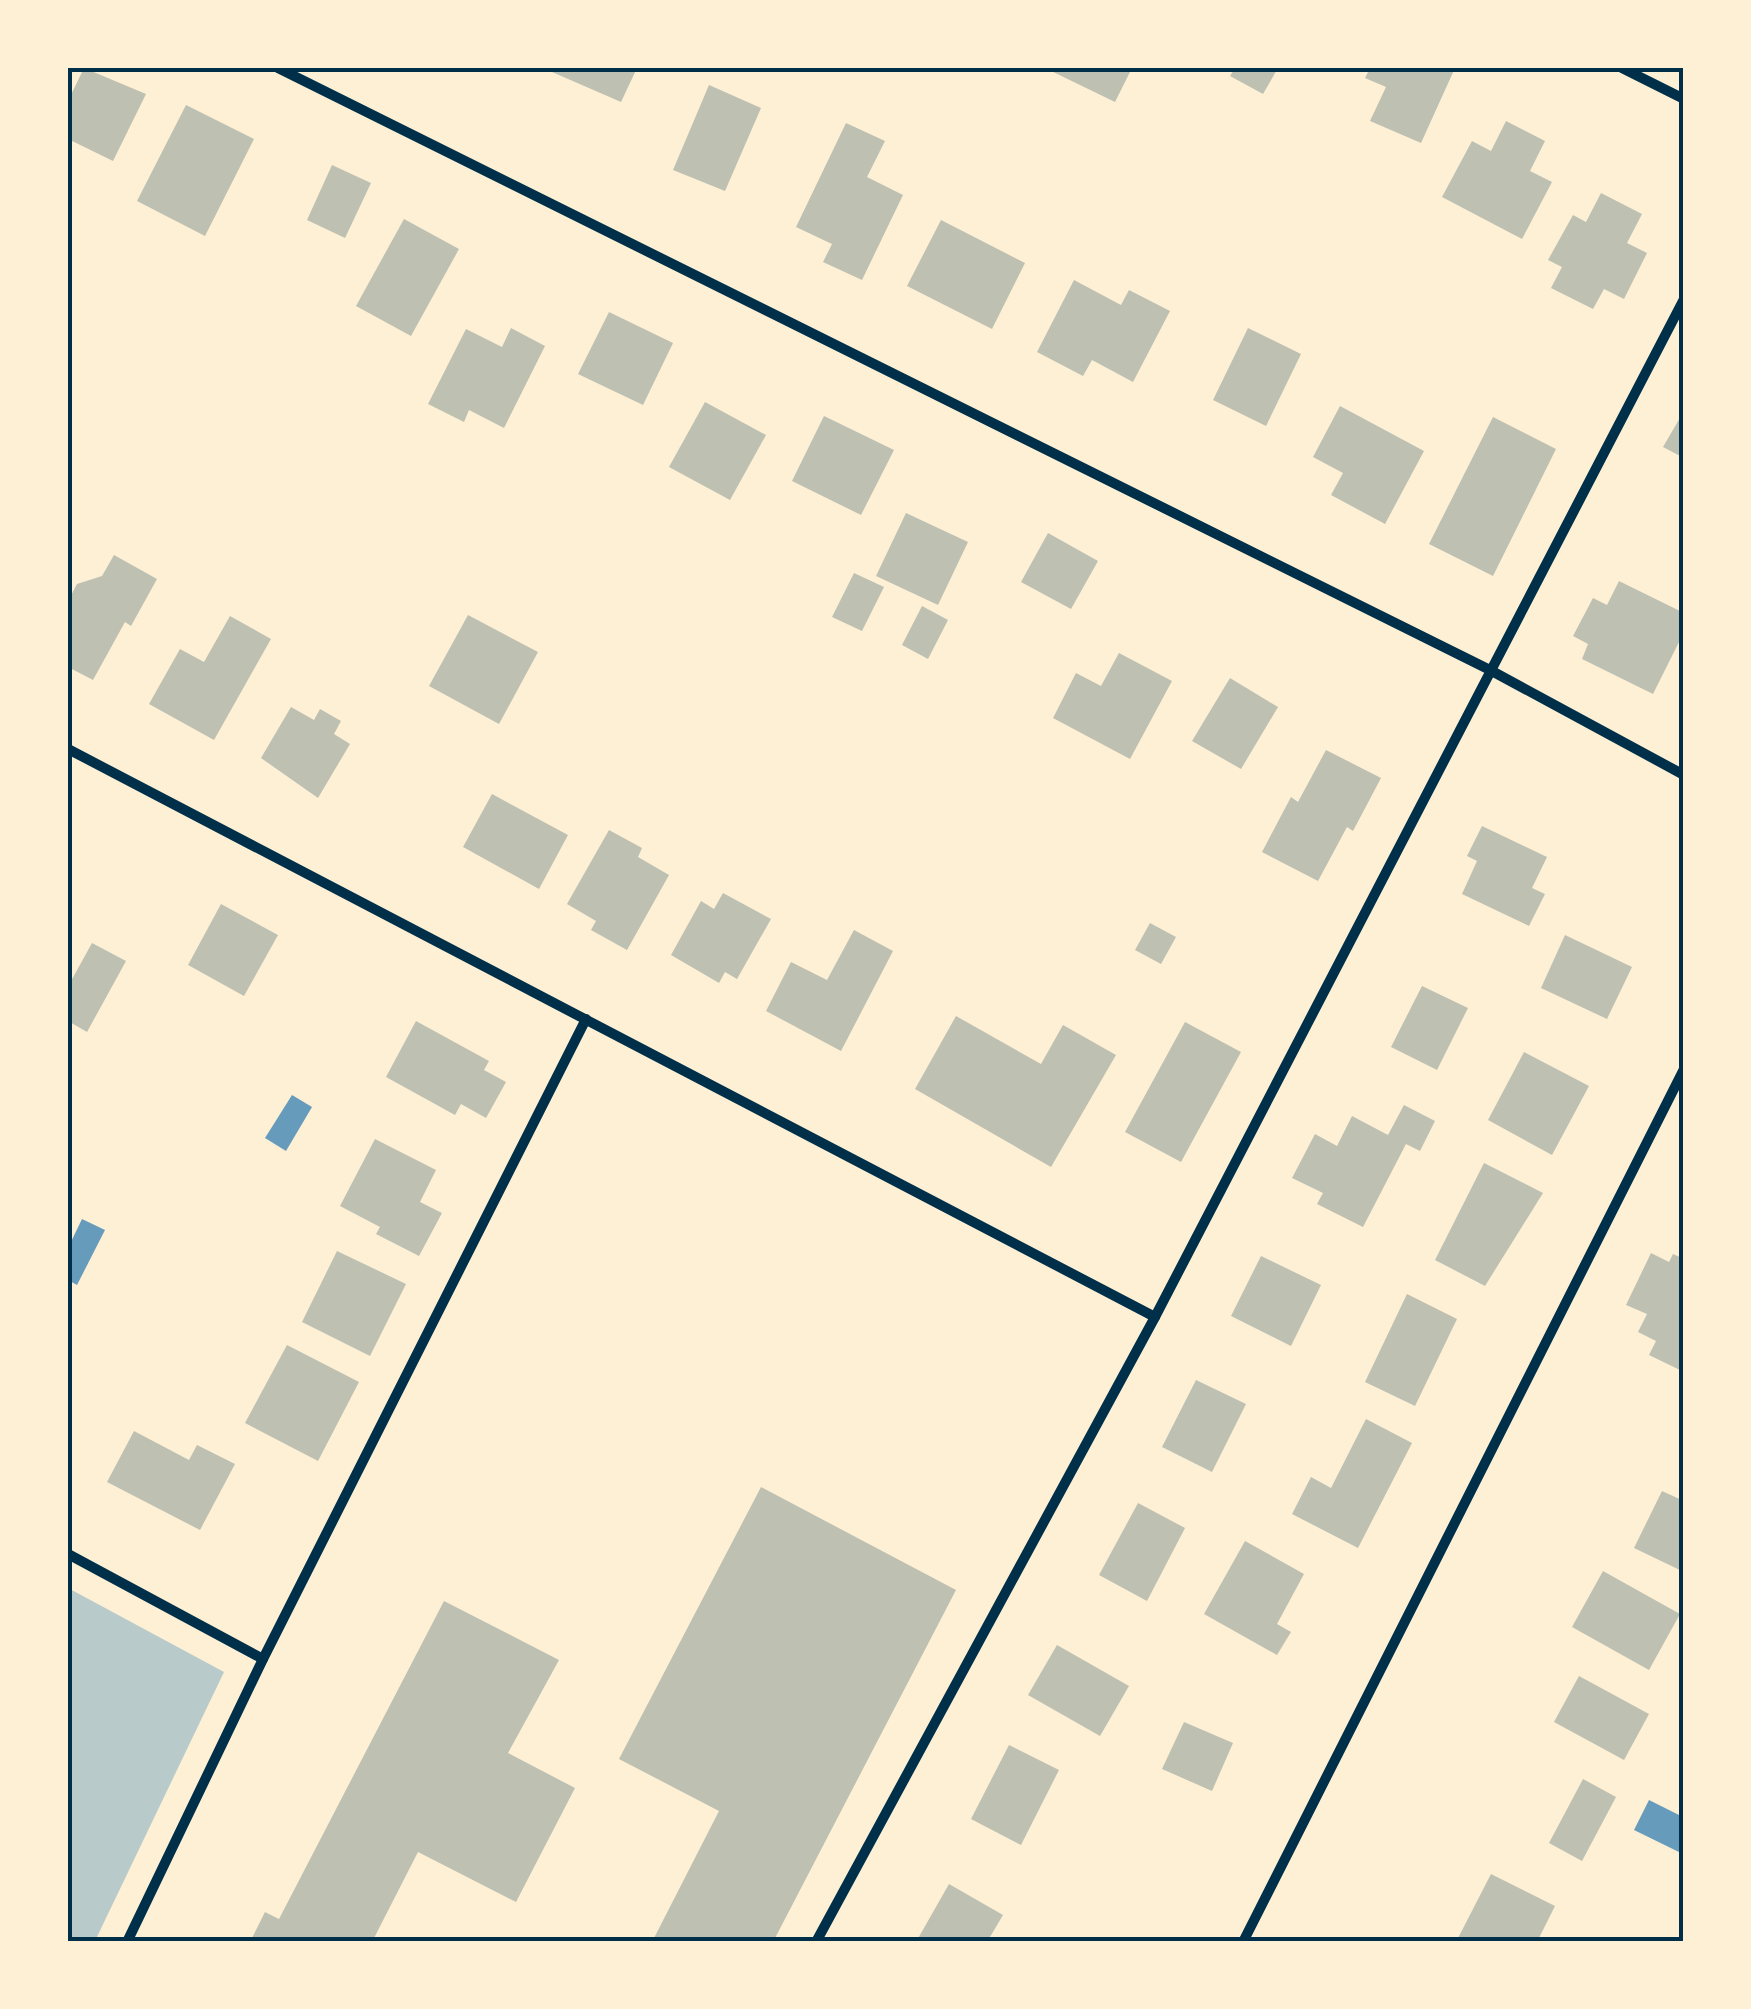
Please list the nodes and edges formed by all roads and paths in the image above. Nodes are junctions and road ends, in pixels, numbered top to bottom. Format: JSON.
{"nodes":[{"id":1,"x":278,"y":68,"type":"edge"},
{"id":2,"x":1622,"y":68,"type":"edge"},
{"id":3,"x":1684,"y":99,"type":"edge"},
{"id":4,"x":1684,"y":299,"type":"edge"},
{"id":5,"x":1490,"y":670,"type":"junction"},
{"id":6,"x":68,"y":749,"type":"edge"},
{"id":7,"x":1684,"y":775,"type":"edge"},
{"id":8,"x":586,"y":1020,"type":"junction"},
{"id":9,"x":1684,"y":1069,"type":"edge"},
{"id":10,"x":1155,"y":1317,"type":"junction"},
{"id":11,"x":68,"y":1554,"type":"edge"},
{"id":12,"x":264,"y":1659,"type":"junction"},
{"id":13,"x":127,"y":1942,"type":"edge"},
{"id":14,"x":816,"y":1942,"type":"edge"},
{"id":15,"x":1243,"y":1942,"type":"edge"}],
"edges":[{"from":1,"to":5,"type":"street"},
{"from":2,"to":3,"type":"street"},
{"from":4,"to":5,"type":"street"},
{"from":5,"to":7,"type":"street"},
{"from":5,"to":10,"type":"street"},
{"from":6,"to":8,"type":"street"},
{"from":8,"to":10,"type":"street"},
{"from":8,"to":12,"type":"street"},
{"from":9,"to":15,"type":"street"},
{"from":10,"to":14,"type":"street"},
{"from":11,"to":12,"type":"street"},
{"from":12,"to":13,"type":"street"}]}
